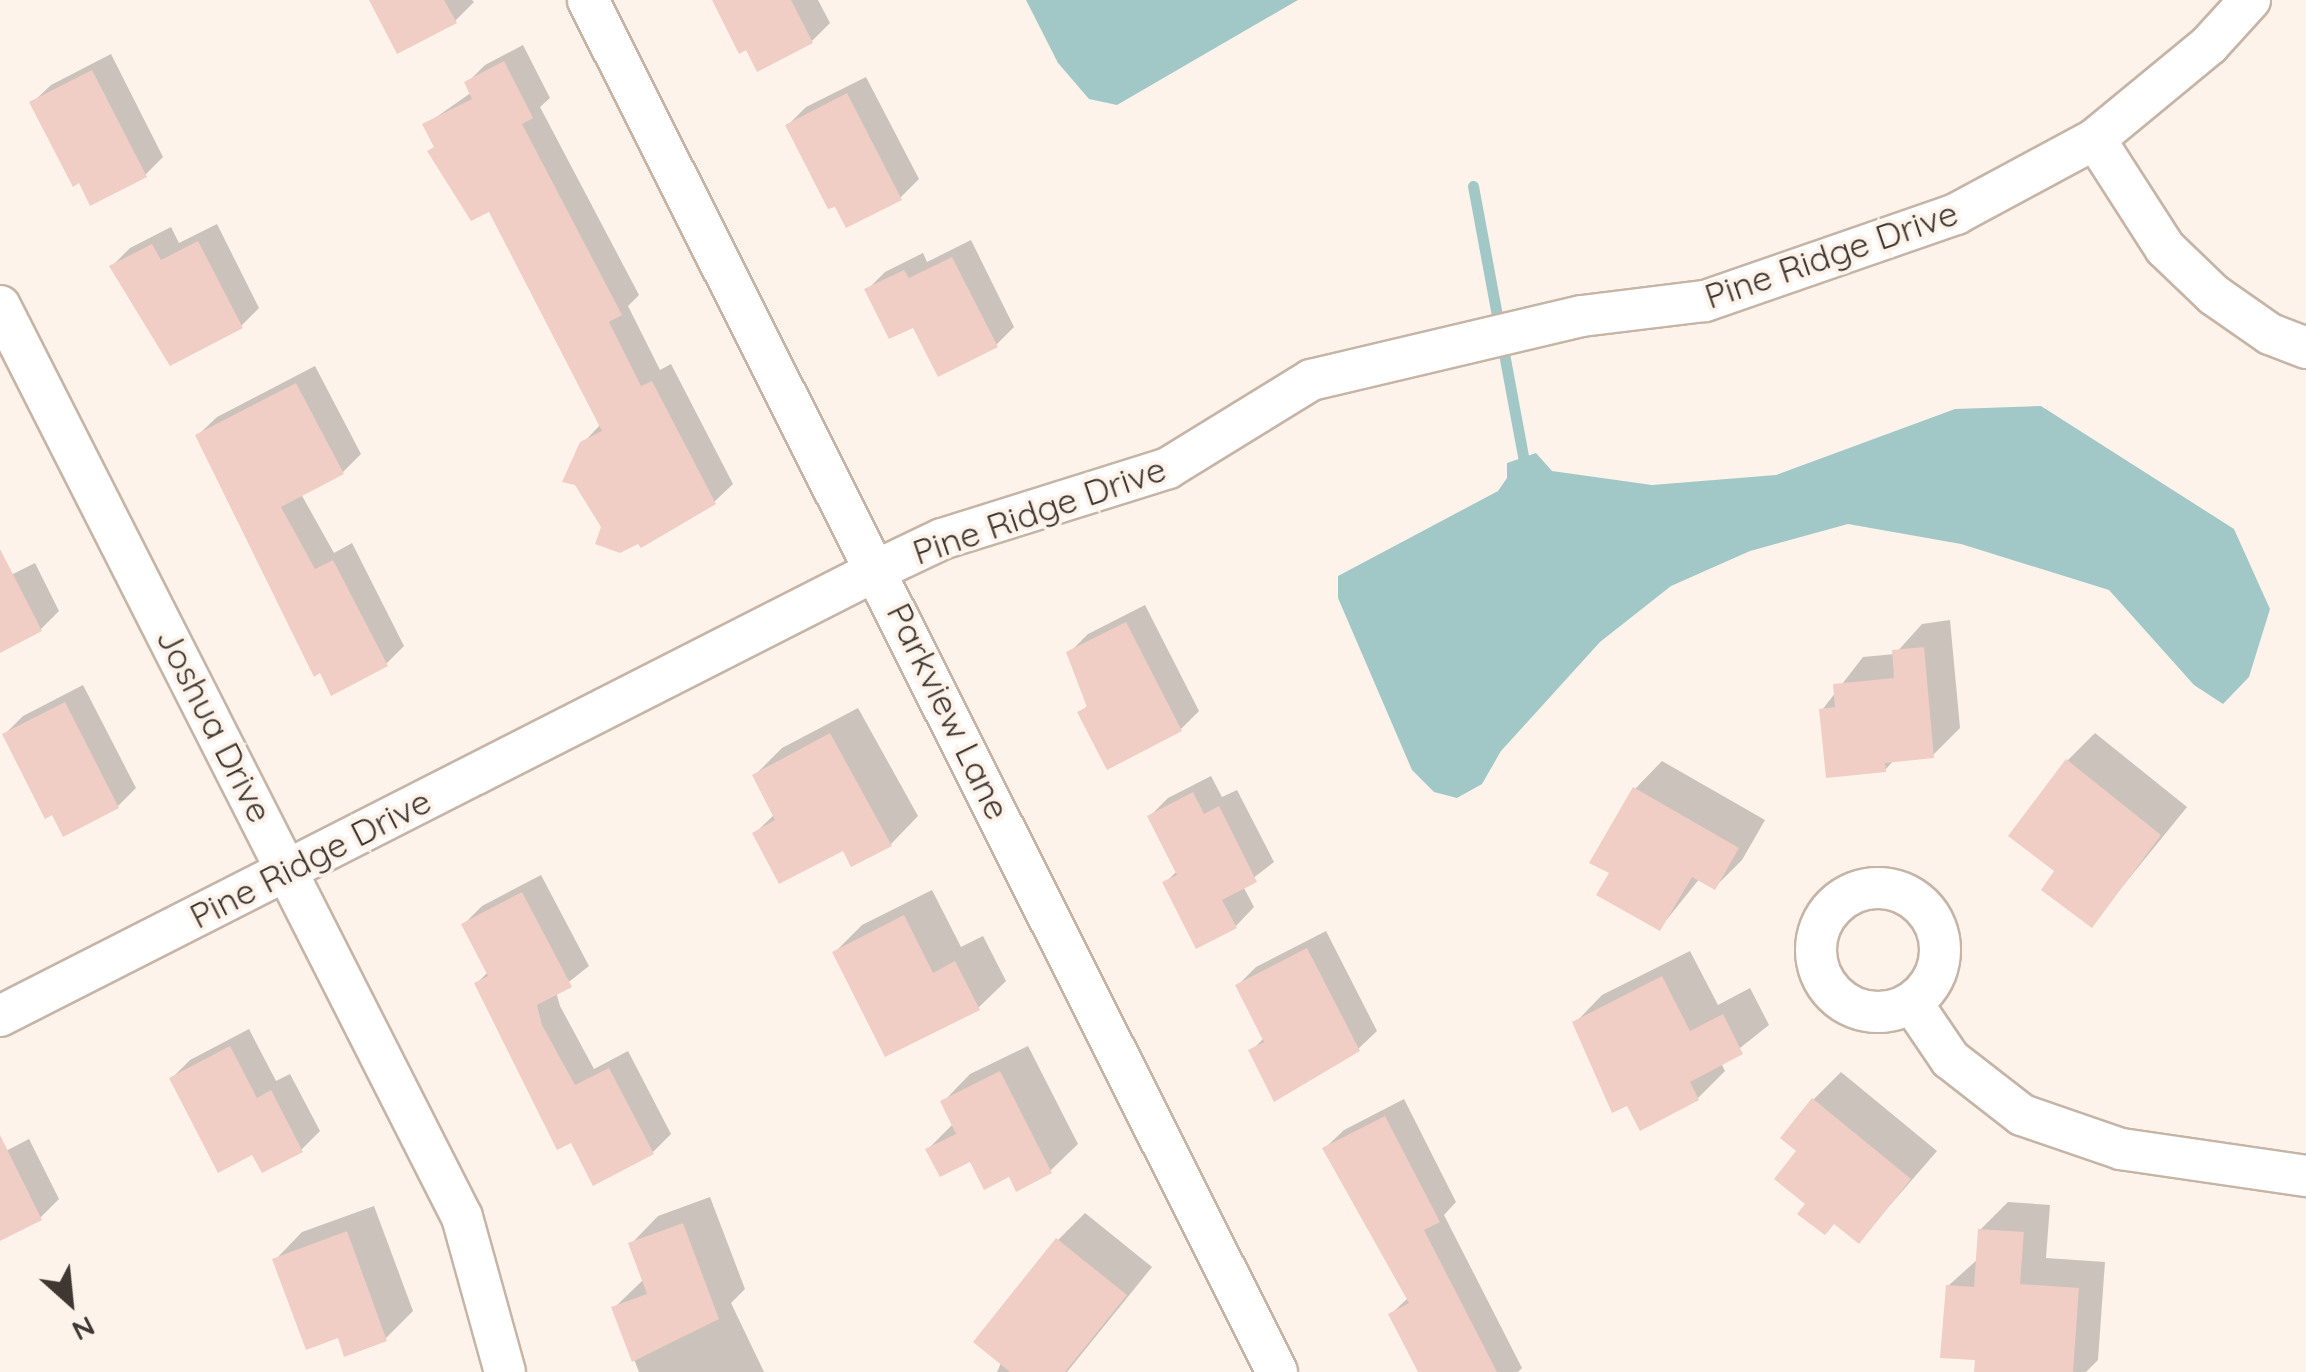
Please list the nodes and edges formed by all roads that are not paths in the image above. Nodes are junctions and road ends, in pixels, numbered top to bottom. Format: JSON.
{"nodes":[{"id":1,"x":588,"y":0,"type":"edge"},
{"id":2,"x":2250,"y":0,"type":"edge"},
{"id":3,"x":2095,"y":139,"type":"junction"},
{"id":4,"x":0,"y":306,"type":"edge"},
{"id":5,"x":2306,"y":348,"type":"edge"},
{"id":6,"x":879,"y":569,"type":"junction"},
{"id":7,"x":289,"y":869,"type":"junction"},
{"id":8,"x":1912,"y":1003,"type":"dead end"},
{"id":9,"x":0,"y":1016,"type":"edge"},
{"id":10,"x":2306,"y":1176,"type":"edge"},
{"id":11,"x":505,"y":1372,"type":"edge"},
{"id":12,"x":1278,"y":1372,"type":"edge"}],
"edges":[{"from":1,"to":6,"type":"street","name":"Parkview Lane"},
{"from":2,"to":3,"type":"street","name":"Pine Ridge Drive"},
{"from":3,"to":5,"type":"street"},
{"from":3,"to":6,"type":"street","name":"Pine Ridge Drive"},
{"from":4,"to":7,"type":"street","name":"Joshua Drive"},
{"from":6,"to":7,"type":"street","name":"Pine Ridge Drive"},
{"from":6,"to":12,"type":"street","name":"Parkview Lane"},
{"from":7,"to":9,"type":"street","name":"Pine Ridge Drive"},
{"from":7,"to":11,"type":"street","name":"Joshua Drive"},
{"from":8,"to":10,"type":"street"}]}
